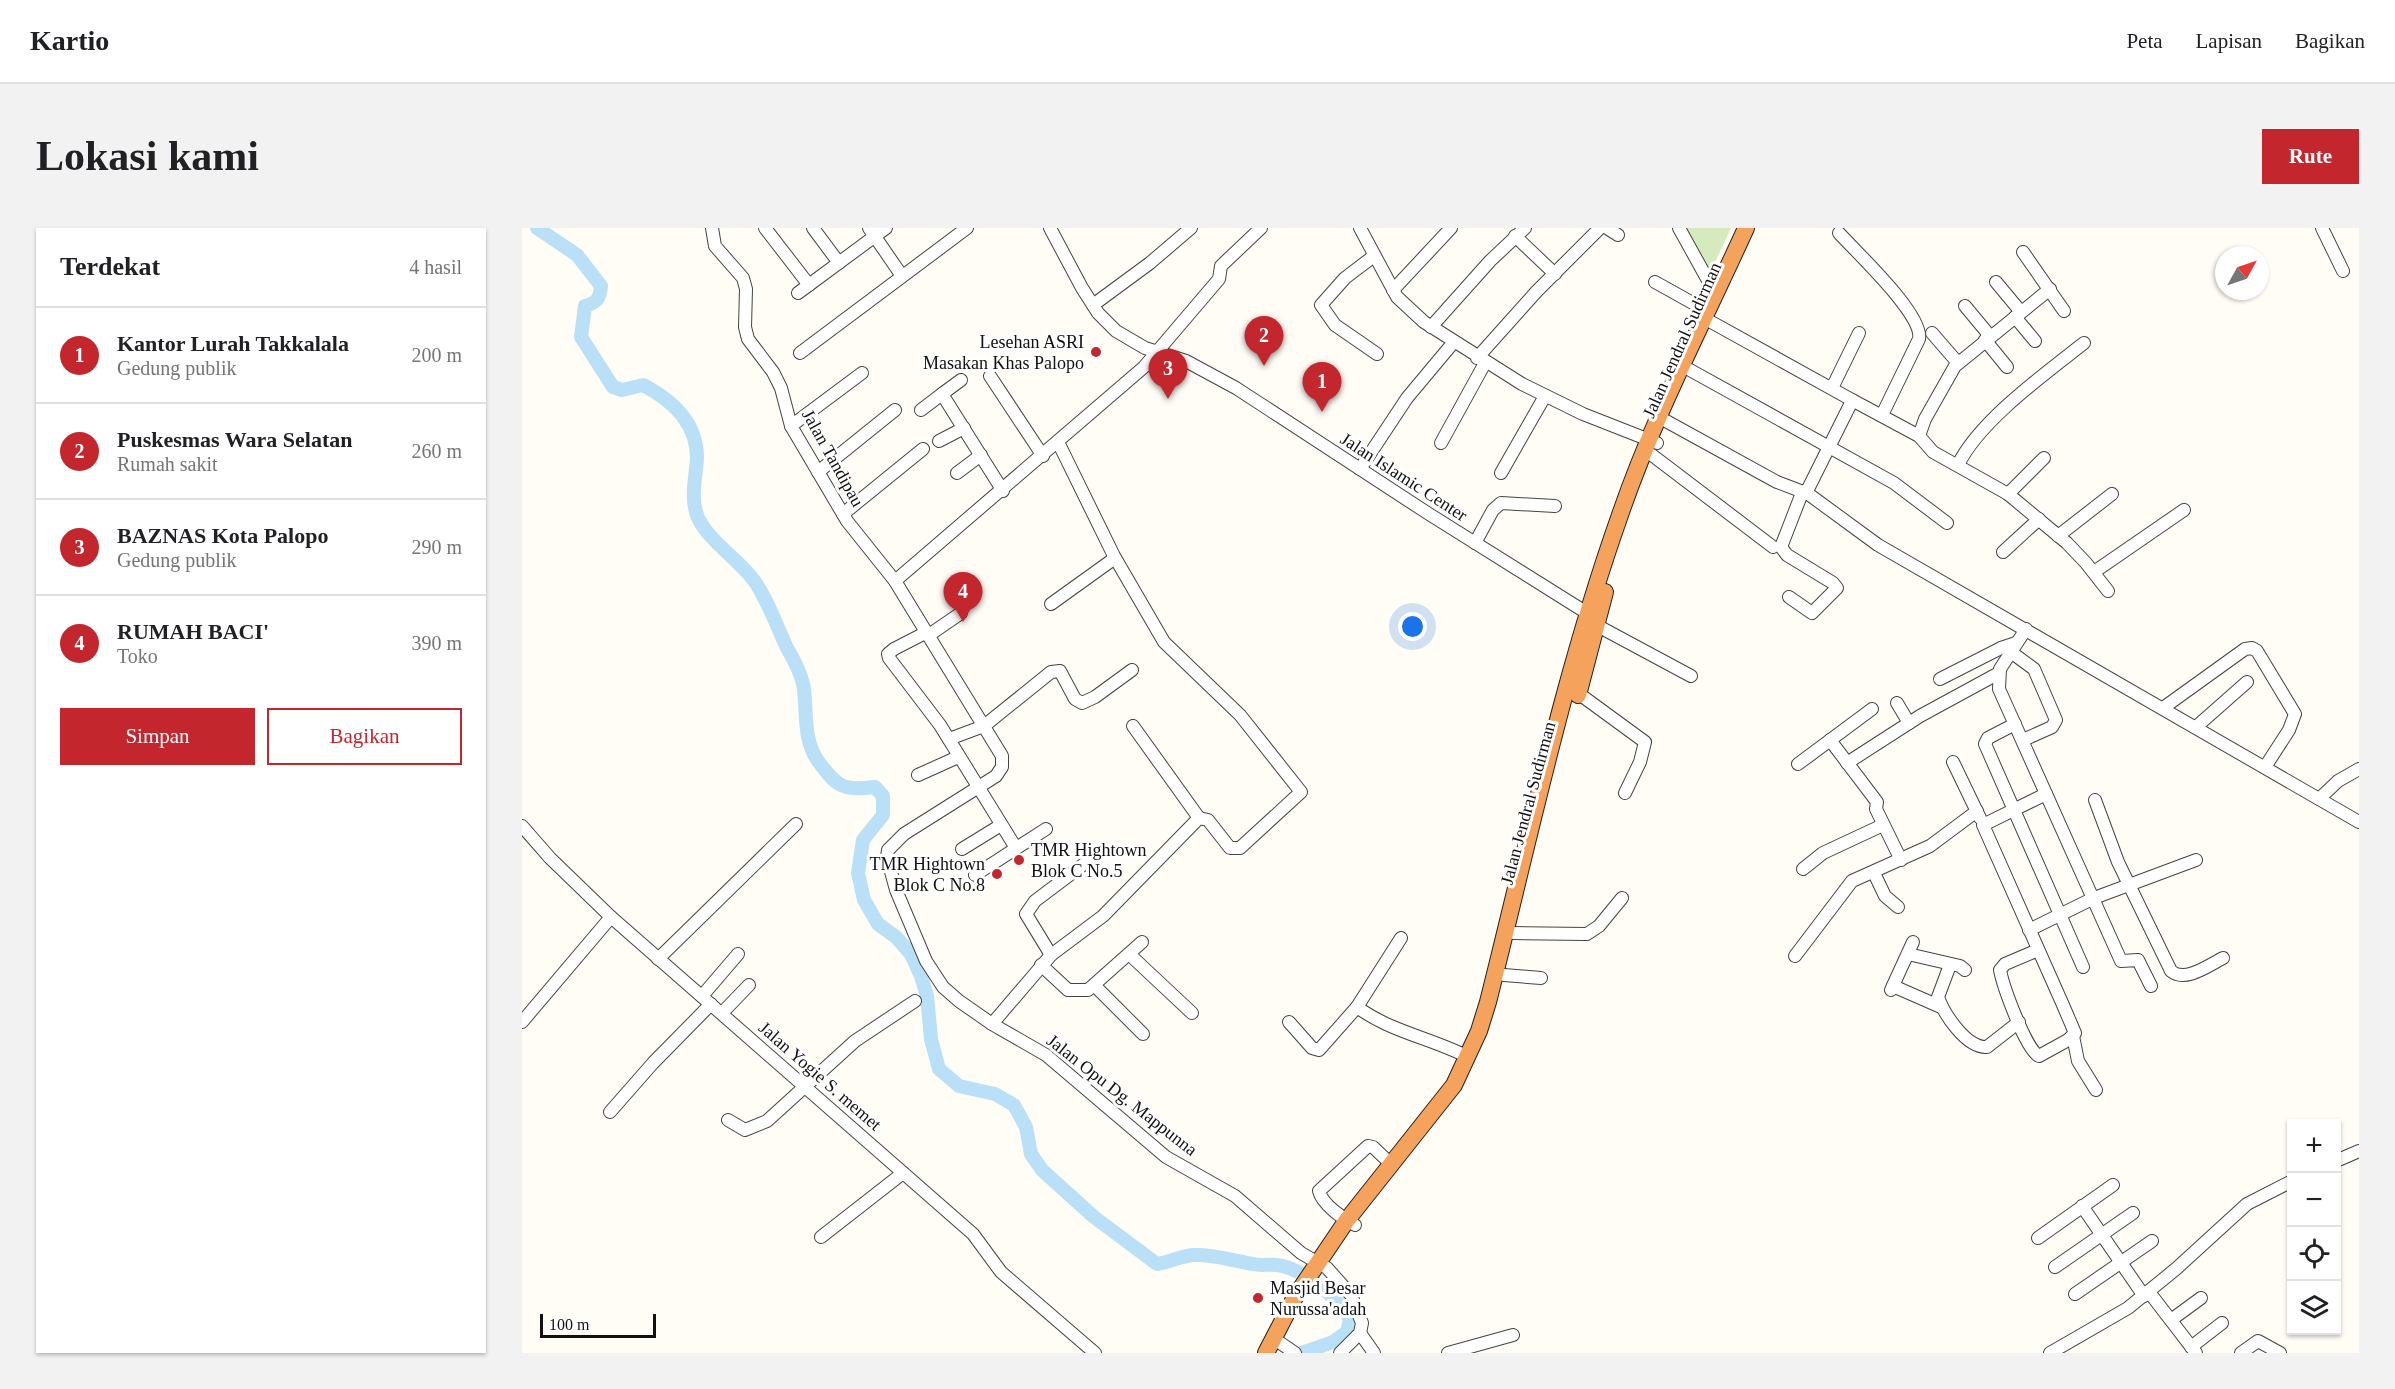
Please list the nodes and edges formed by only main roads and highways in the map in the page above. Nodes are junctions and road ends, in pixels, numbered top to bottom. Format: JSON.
{"nodes":[{"id":1,"x":1746,"y":228,"type":"edge"},
{"id":2,"x":1754,"y":228,"type":"edge"},
{"id":3,"x":1707,"y":317,"type":"junction"},
{"id":4,"x":1653,"y":446,"type":"junction"},
{"id":5,"x":1594,"y":619,"type":"junction"},
{"id":6,"x":1351,"y":1222,"type":"junction"},
{"id":7,"x":1280,"y":1348,"type":"edge"}],
"edges":[{"from":1,"to":3,"type":"highway","name":"Jalan Jendral Sudirman"},
{"from":2,"to":3,"type":"highway","name":"Jalan Jendral Sudirman"},
{"from":3,"to":4,"type":"highway","name":"Jalan Jendral Sudirman"},
{"from":3,"to":4,"type":"highway","name":"Jalan Jendral Sudirman"},
{"from":4,"to":5,"type":"highway","name":"Jalan Jendral Sudirman"},
{"from":5,"to":6,"type":"highway","name":"Jalan Jendral Sudirman"},
{"from":5,"to":6,"type":"highway","name":"Jalan Jendral Sudirman"},
{"from":6,"to":7,"type":"highway","name":"Jalan Jendral Sudirman"}]}
